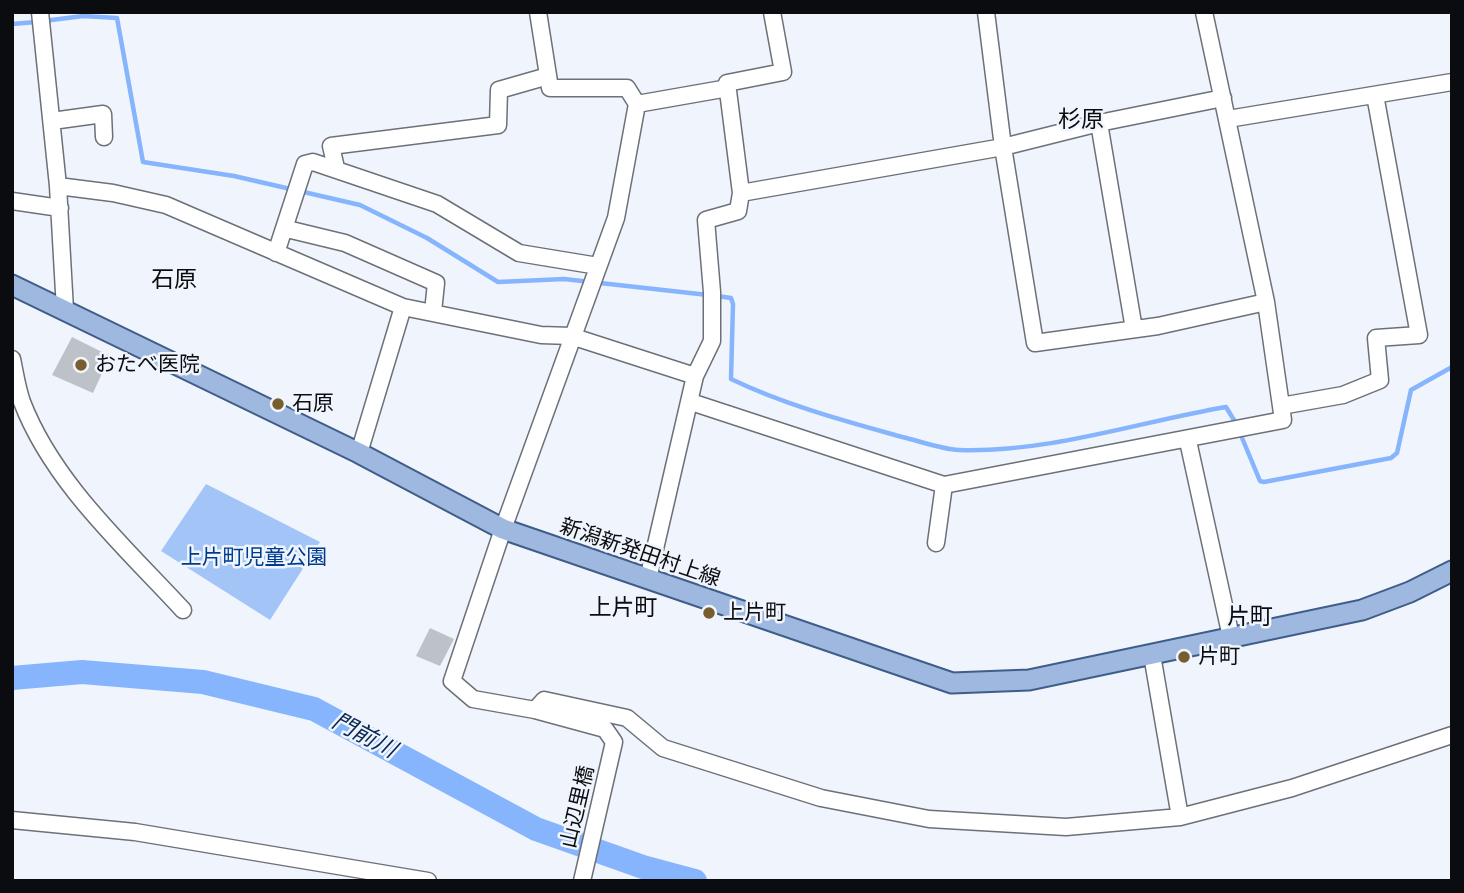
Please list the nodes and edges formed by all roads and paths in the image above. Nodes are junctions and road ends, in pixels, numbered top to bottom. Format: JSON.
{"nodes":[{"id":1,"x":40,"y":12,"type":"edge"},
{"id":2,"x":538,"y":12,"type":"edge"},
{"id":3,"x":772,"y":12,"type":"edge"},
{"id":4,"x":986,"y":12,"type":"edge"},
{"id":5,"x":1204,"y":12,"type":"edge"},
{"id":6,"x":548,"y":76,"type":"junction"},
{"id":7,"x":1452,"y":82,"type":"edge"},
{"id":8,"x":728,"y":88,"type":"junction"},
{"id":9,"x":1375,"y":95,"type":"junction"},
{"id":10,"x":1223,"y":98,"type":"junction"},
{"id":11,"x":637,"y":104,"type":"junction"},
{"id":12,"x":1228,"y":119,"type":"junction"},
{"id":13,"x":52,"y":121,"type":"junction"},
{"id":14,"x":1099,"y":123,"type":"junction"},
{"id":15,"x":104,"y":137,"type":"dead end"},
{"id":16,"x":1003,"y":147,"type":"junction"},
{"id":17,"x":336,"y":168,"type":"junction"},
{"id":18,"x":58,"y":186,"type":"junction"},
{"id":19,"x":741,"y":193,"type":"junction"},
{"id":20,"x":12,"y":201,"type":"edge"},
{"id":21,"x":60,"y":208,"type":"junction"},
{"id":22,"x":287,"y":229,"type":"junction"},
{"id":23,"x":276,"y":253,"type":"junction"},
{"id":24,"x":598,"y":266,"type":"junction"},
{"id":25,"x":12,"y":285,"type":"edge"},
{"id":26,"x":1265,"y":302,"type":"junction"},
{"id":27,"x":403,"y":307,"type":"junction"},
{"id":28,"x":65,"y":310,"type":"junction"},
{"id":29,"x":433,"y":312,"type":"junction"},
{"id":30,"x":1134,"y":329,"type":"junction"},
{"id":31,"x":572,"y":335,"type":"junction"},
{"id":32,"x":12,"y":359,"type":"edge"},
{"id":33,"x":695,"y":376,"type":"junction"},
{"id":34,"x":691,"y":402,"type":"junction"},
{"id":35,"x":1281,"y":406,"type":"junction"},
{"id":36,"x":1188,"y":441,"type":"junction"},
{"id":37,"x":359,"y":453,"type":"junction"},
{"id":38,"x":944,"y":485,"type":"junction"},
{"id":39,"x":503,"y":529,"type":"junction"},
{"id":40,"x":936,"y":543,"type":"dead end"},
{"id":41,"x":1452,"y":571,"type":"edge"},
{"id":42,"x":648,"y":579,"type":"junction"},
{"id":43,"x":183,"y":610,"type":"dead end"},
{"id":44,"x":1231,"y":637,"type":"junction"},
{"id":45,"x":1152,"y":655,"type":"junction"},
{"id":46,"x":535,"y":710,"type":"junction"},
{"id":47,"x":1452,"y":735,"type":"edge"},
{"id":48,"x":1180,"y":817,"type":"junction"},
{"id":49,"x":12,"y":820,"type":"edge"},
{"id":50,"x":326,"y":864,"type":"junction"},
{"id":51,"x":326,"y":881,"type":"edge"},
{"id":52,"x":428,"y":881,"type":"edge"},
{"id":53,"x":582,"y":881,"type":"edge"}],
"edges":[{"from":1,"to":13,"type":"street"},
{"from":2,"to":6,"type":"street"},
{"from":3,"to":8,"type":"street"},
{"from":4,"to":16,"type":"street"},
{"from":5,"to":10,"type":"street"},
{"from":6,"to":11,"type":"street"},
{"from":6,"to":17,"type":"street"},
{"from":7,"to":9,"type":"street"},
{"from":8,"to":11,"type":"street"},
{"from":8,"to":19,"type":"street"},
{"from":9,"to":12,"type":"street"},
{"from":9,"to":35,"type":"street"},
{"from":10,"to":12,"type":"street"},
{"from":10,"to":14,"type":"street"},
{"from":11,"to":24,"type":"street"},
{"from":12,"to":26,"type":"street"},
{"from":13,"to":15,"type":"street"},
{"from":13,"to":18,"type":"street"},
{"from":14,"to":16,"type":"street"},
{"from":14,"to":30,"type":"street"},
{"from":16,"to":19,"type":"street"},
{"from":16,"to":30,"type":"street"},
{"from":17,"to":22,"type":"street"},
{"from":17,"to":24,"type":"street"},
{"from":18,"to":21,"type":"street"},
{"from":18,"to":23,"type":"street"},
{"from":19,"to":33,"type":"street"},
{"from":20,"to":21,"type":"street"},
{"from":21,"to":28,"type":"street"},
{"from":22,"to":23,"type":"street"},
{"from":22,"to":29,"type":"street"},
{"from":23,"to":27,"type":"street"},
{"from":24,"to":31,"type":"street"},
{"from":25,"to":28,"type":"main road","name":"新潟新発田村上線"},
{"from":26,"to":30,"type":"street"},
{"from":26,"to":35,"type":"street"},
{"from":27,"to":29,"type":"street"},
{"from":27,"to":37,"type":"street"},
{"from":28,"to":37,"type":"main road","name":"新潟新発田村上線"},
{"from":29,"to":31,"type":"street"},
{"from":31,"to":33,"type":"street"},
{"from":31,"to":39,"type":"street"},
{"from":32,"to":43,"type":"street"},
{"from":33,"to":34,"type":"street"},
{"from":34,"to":38,"type":"street"},
{"from":34,"to":42,"type":"street"},
{"from":35,"to":36,"type":"street"},
{"from":36,"to":38,"type":"street"},
{"from":36,"to":44,"type":"street"},
{"from":37,"to":39,"type":"main road","name":"新潟新発田村上線"},
{"from":38,"to":40,"type":"street"},
{"from":39,"to":42,"type":"main road","name":"新潟新発田村上線"},
{"from":39,"to":46,"type":"street"},
{"from":41,"to":44,"type":"main road","name":"新潟新発田村上線"},
{"from":42,"to":45,"type":"main road","name":"新潟新発田村上線"},
{"from":44,"to":45,"type":"main road","name":"新潟新発田村上線"},
{"from":45,"to":48,"type":"street"},
{"from":46,"to":48,"type":"street"},
{"from":46,"to":53,"type":"street","name":"山辺里橋"},
{"from":47,"to":48,"type":"street"},
{"from":49,"to":50,"type":"street"},
{"from":50,"to":51,"type":"street"},
{"from":50,"to":52,"type":"street"}]}
